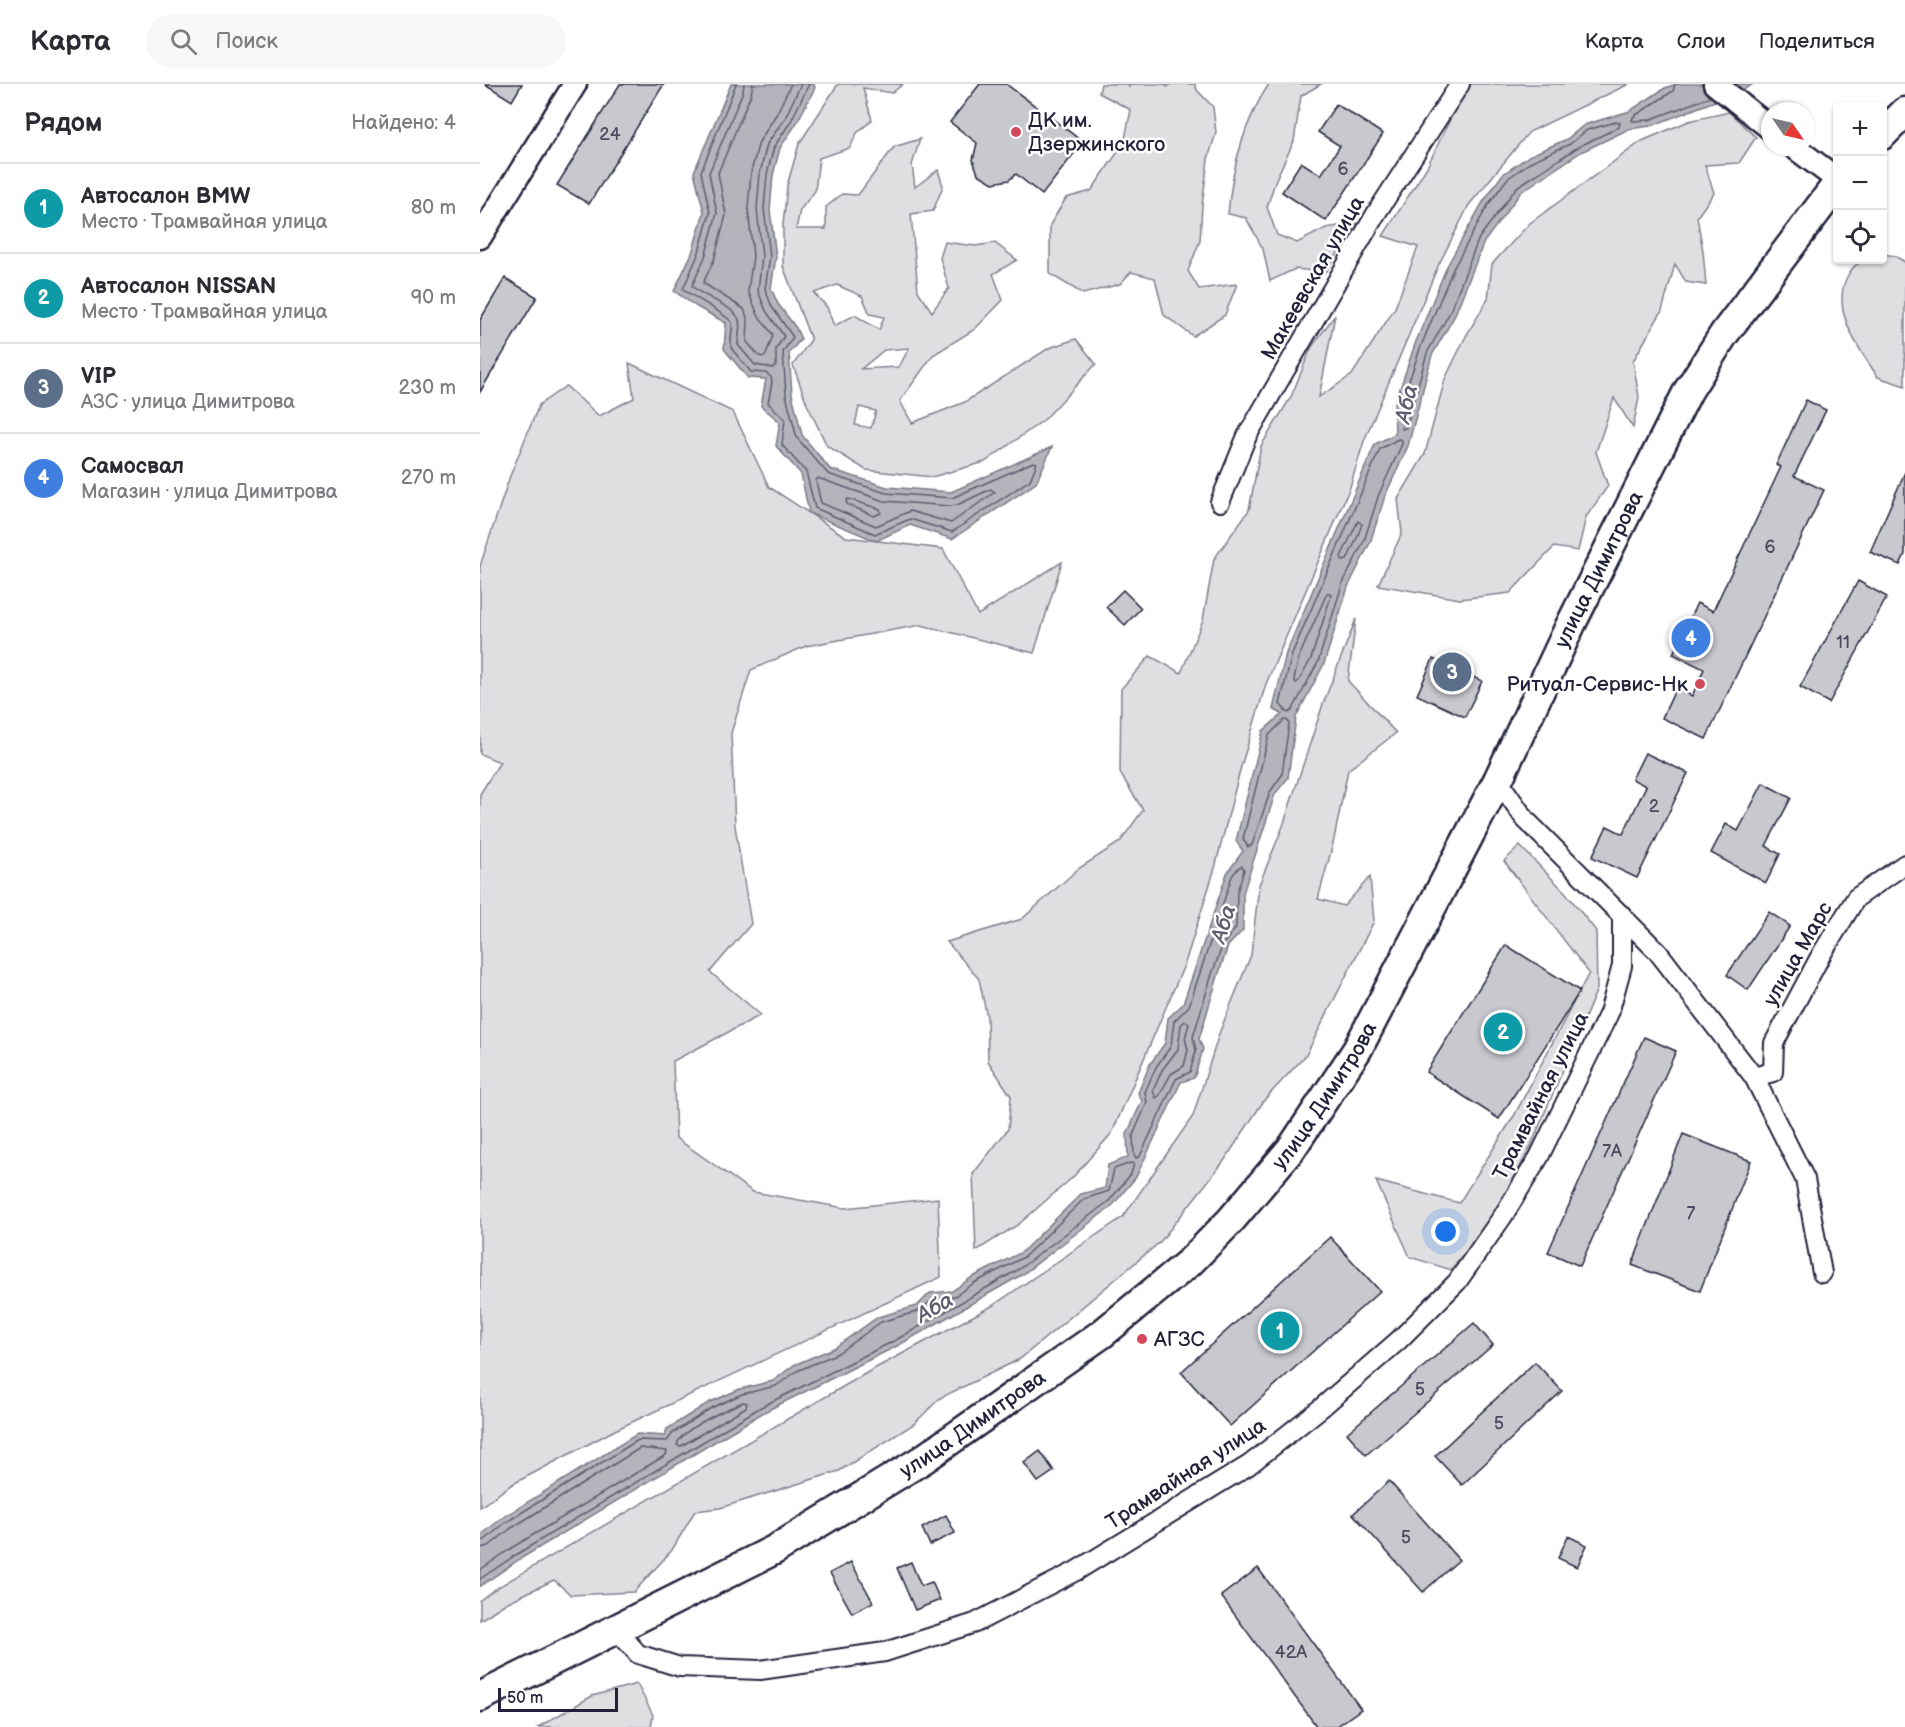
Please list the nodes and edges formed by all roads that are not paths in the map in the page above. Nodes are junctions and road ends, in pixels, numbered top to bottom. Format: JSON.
{"nodes":[{"id":1,"x":575,"y":84,"type":"edge"},
{"id":2,"x":1460,"y":84,"type":"edge"},
{"id":3,"x":1715,"y":84,"type":"edge"},
{"id":4,"x":1905,"y":112,"type":"edge"},
{"id":5,"x":1761,"y":121,"type":"edge"},
{"id":6,"x":1887,"y":130,"type":"edge"},
{"id":7,"x":1805,"y":156,"type":"edge"},
{"id":8,"x":1833,"y":178,"type":"edge"},
{"id":9,"x":1833,"y":189,"type":"edge"},
{"id":10,"x":480,"y":237,"type":"edge"},
{"id":11,"x":1220,"y":502,"type":"dead end"},
{"id":12,"x":1498,"y":780,"type":"junction"},
{"id":13,"x":1905,"y":864,"type":"edge"},
{"id":14,"x":1622,"y":915,"type":"junction"},
{"id":15,"x":1754,"y":1077,"type":"junction"},
{"id":16,"x":1822,"y":1273,"type":"dead end"},
{"id":17,"x":616,"y":1629,"type":"junction"},
{"id":18,"x":480,"y":1697,"type":"edge"}],
"edges":[{"from":1,"to":10,"type":"street"},
{"from":2,"to":11,"type":"street","name":"Макеевская улица"},
{"from":3,"to":5,"type":"street"},
{"from":4,"to":6,"type":"main road"},
{"from":7,"to":8,"type":"street"},
{"from":9,"to":12,"type":"main road","name":"улица Димитрова"},
{"from":12,"to":14,"type":"street"},
{"from":12,"to":17,"type":"main road","name":"улица Димитрова"},
{"from":13,"to":15,"type":"street","name":"улица Марс"},
{"from":14,"to":15,"type":"street"},
{"from":14,"to":17,"type":"street","name":"Трамвайная улица"},
{"from":15,"to":16,"type":"street"},
{"from":17,"to":18,"type":"main road","name":"улица Димитрова"}]}
